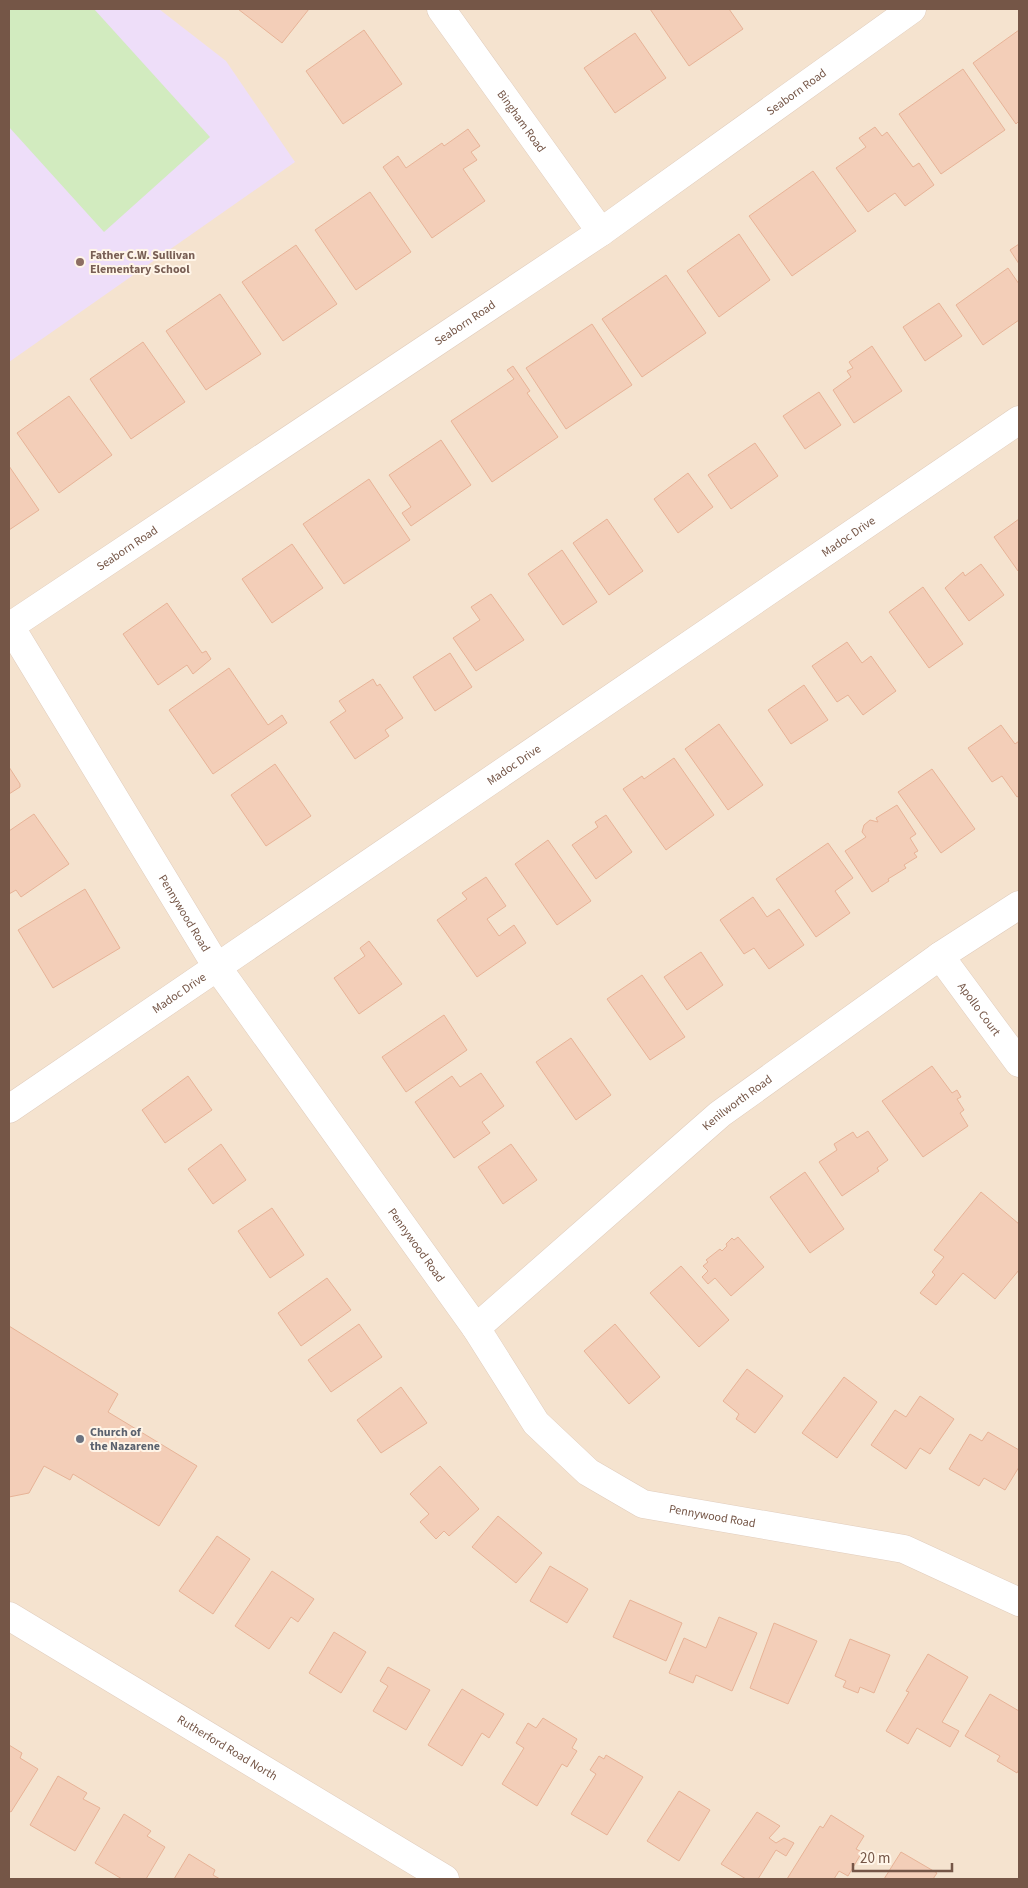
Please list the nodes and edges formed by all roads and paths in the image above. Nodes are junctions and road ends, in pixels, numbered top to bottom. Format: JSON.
{"nodes":[{"id":1,"x":441,"y":9,"type":"edge"},
{"id":2,"x":912,"y":9,"type":"edge"},
{"id":3,"x":601,"y":232,"type":"junction"},
{"id":4,"x":1019,"y":420,"type":"edge"},
{"id":5,"x":9,"y":626,"type":"edge"},
{"id":6,"x":1019,"y":905,"type":"edge"},
{"id":7,"x":940,"y":956,"type":"junction"},
{"id":8,"x":217,"y":967,"type":"junction"},
{"id":9,"x":1019,"y":1063,"type":"edge"},
{"id":10,"x":9,"y":1109,"type":"edge"},
{"id":11,"x":476,"y":1328,"type":"junction"},
{"id":12,"x":1019,"y":1602,"type":"edge"},
{"id":13,"x":9,"y":1616,"type":"edge"},
{"id":14,"x":445,"y":1879,"type":"edge"}],
"edges":[{"from":1,"to":3,"type":"street","name":"Bingham Road"},
{"from":2,"to":3,"type":"street","name":"Seaborn Road"},
{"from":3,"to":5,"type":"street","name":"Seaborn Road"},
{"from":4,"to":8,"type":"street","name":"Madoc Drive"},
{"from":5,"to":8,"type":"street","name":"Pennywood Road"},
{"from":6,"to":7,"type":"street","name":"Kenilworth Road"},
{"from":7,"to":9,"type":"street","name":"Apollo Court"},
{"from":7,"to":11,"type":"street","name":"Kenilworth Road"},
{"from":8,"to":10,"type":"street","name":"Madoc Drive"},
{"from":8,"to":11,"type":"street","name":"Pennywood Road"},
{"from":11,"to":12,"type":"street","name":"Pennywood Road"},
{"from":13,"to":14,"type":"street","name":"Rutherford Road North"}]}
